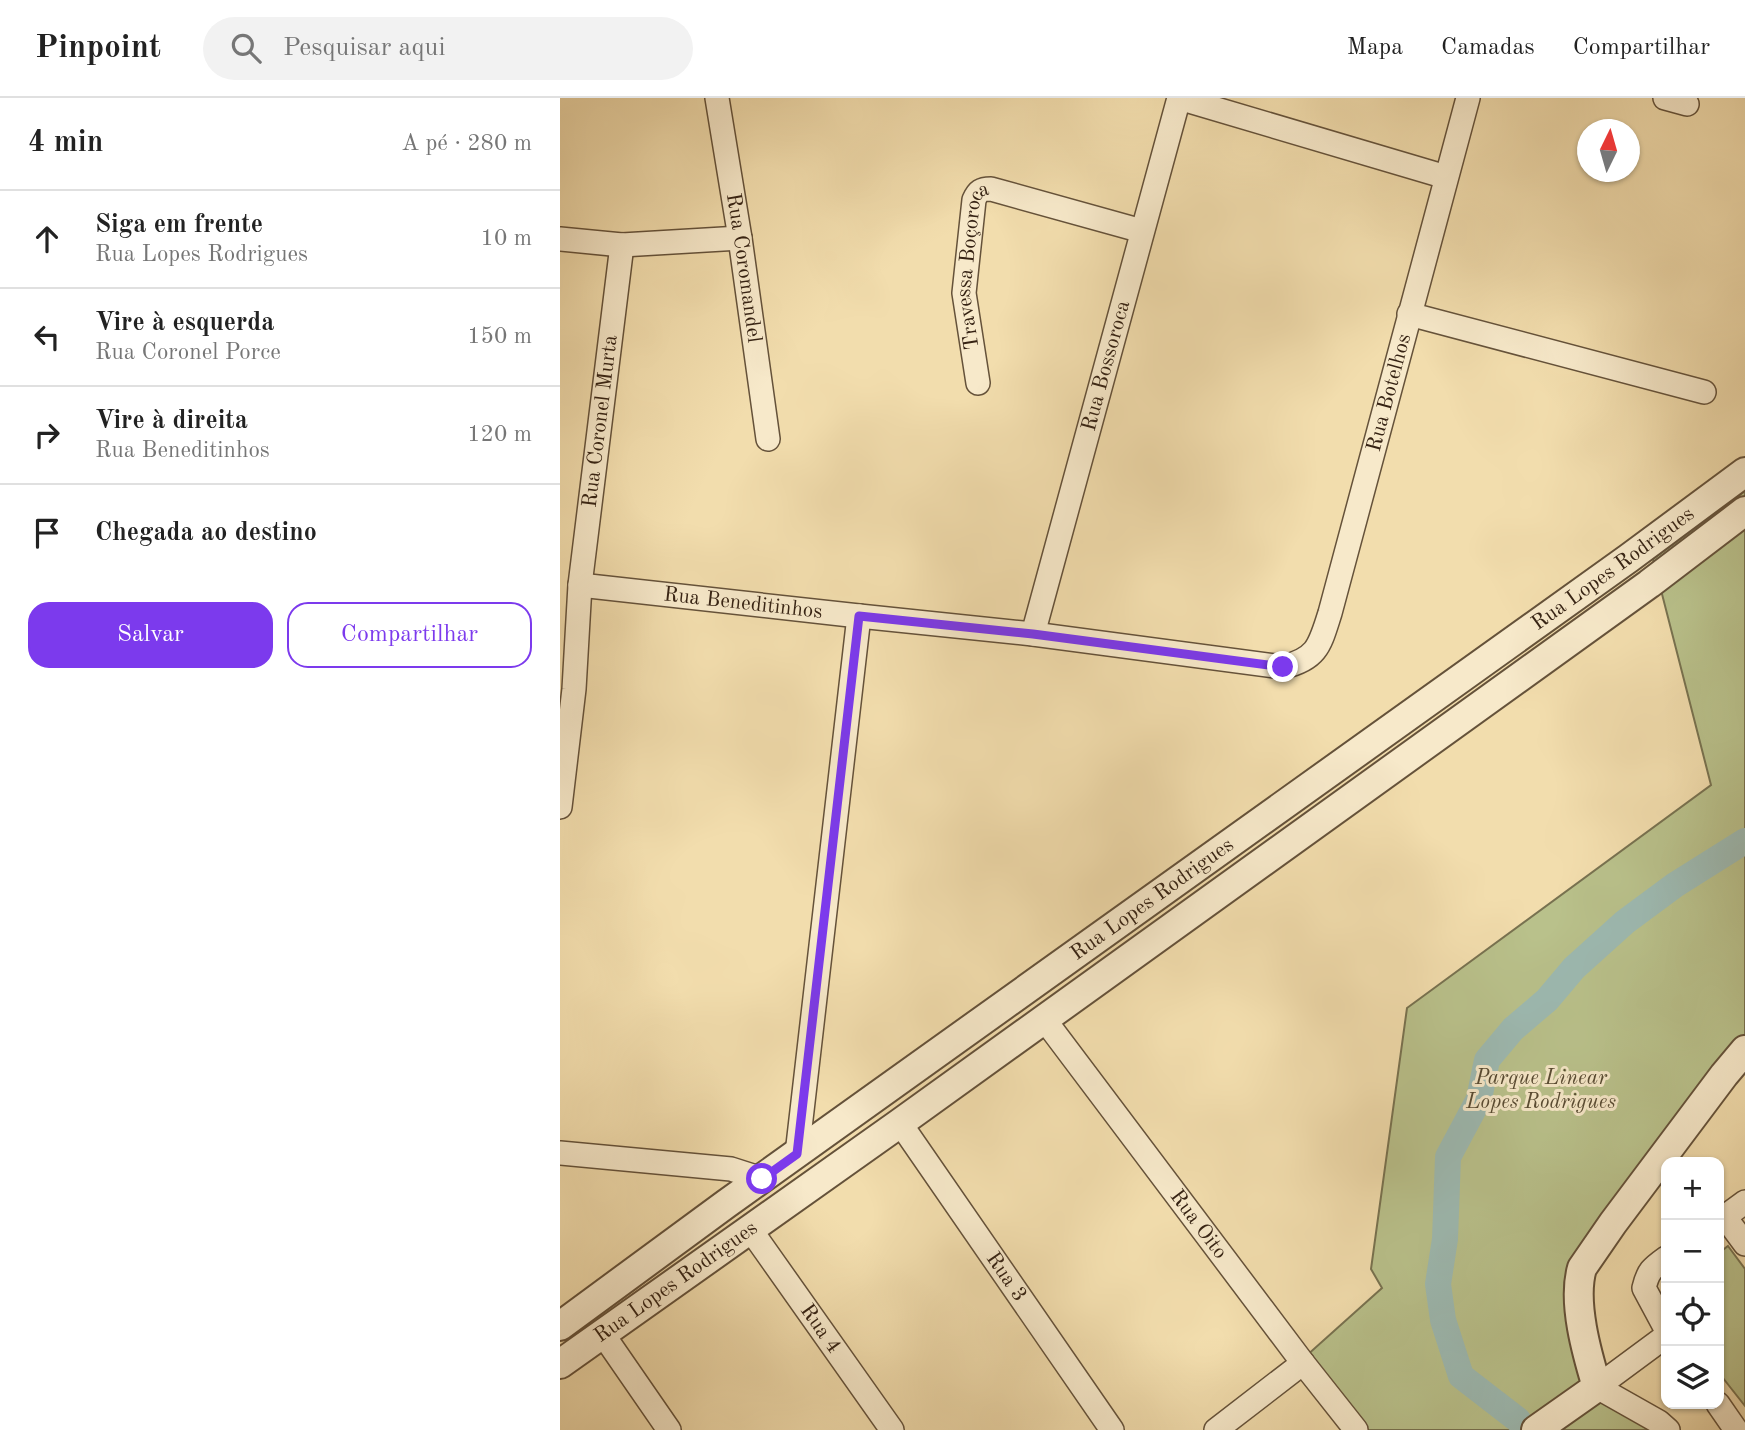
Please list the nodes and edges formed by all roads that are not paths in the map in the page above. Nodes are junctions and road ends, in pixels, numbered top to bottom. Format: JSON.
{"nodes":[{"id":1,"x":717,"y":98,"type":"edge"},
{"id":2,"x":1179,"y":98,"type":"edge"},
{"id":3,"x":1468,"y":98,"type":"edge"},
{"id":4,"x":1665,"y":98,"type":"edge"},
{"id":5,"x":1687,"y":104,"type":"dead end"},
{"id":6,"x":1446,"y":177,"type":"junction"},
{"id":7,"x":1142,"y":231,"type":"junction"},
{"id":8,"x":740,"y":238,"type":"junction"},
{"id":9,"x":560,"y":239,"type":"edge"},
{"id":10,"x":622,"y":245,"type":"junction"},
{"id":11,"x":1409,"y":314,"type":"junction"},
{"id":12,"x":978,"y":383,"type":"dead end"},
{"id":13,"x":1704,"y":392,"type":"dead end"},
{"id":14,"x":768,"y":439,"type":"dead end"},
{"id":15,"x":1745,"y":472,"type":"edge"},
{"id":16,"x":1745,"y":511,"type":"edge"},
{"id":17,"x":580,"y":584,"type":"junction"},
{"id":18,"x":859,"y":616,"type":"junction"},
{"id":19,"x":1033,"y":634,"type":"junction"},
{"id":20,"x":1283,"y":667,"type":"joint"},
{"id":21,"x":567,"y":688,"type":"edge"},
{"id":22,"x":560,"y":807,"type":"edge"},
{"id":23,"x":1205,"y":862,"type":"junction"},
{"id":24,"x":1224,"y":890,"type":"junction"},
{"id":25,"x":1044,"y":1019,"type":"junction"},
{"id":26,"x":1745,"y":1050,"type":"edge"},
{"id":27,"x":917,"y":1068,"type":"junction"},
{"id":28,"x":939,"y":1095,"type":"junction"},
{"id":29,"x":900,"y":1123,"type":"junction"},
{"id":30,"x":560,"y":1153,"type":"edge"},
{"id":31,"x":797,"y":1154,"type":"junction"},
{"id":32,"x":762,"y":1179,"type":"junction"},
{"id":33,"x":1745,"y":1202,"type":"edge"},
{"id":34,"x":1724,"y":1218,"type":"edge"},
{"id":35,"x":1723,"y":1220,"type":"edge"},
{"id":36,"x":750,"y":1229,"type":"junction"},
{"id":37,"x":1745,"y":1244,"type":"edge"},
{"id":38,"x":1661,"y":1261,"type":"edge"},
{"id":39,"x":1661,"y":1320,"type":"edge"},
{"id":40,"x":560,"y":1326,"type":"edge"},
{"id":41,"x":602,"y":1333,"type":"junction"},
{"id":42,"x":1661,"y":1340,"type":"edge"},
{"id":43,"x":1303,"y":1363,"type":"junction"},
{"id":44,"x":560,"y":1364,"type":"edge"},
{"id":45,"x":1597,"y":1387,"type":"junction"},
{"id":46,"x":1721,"y":1409,"type":"edge"},
{"id":47,"x":669,"y":1430,"type":"edge"},
{"id":48,"x":892,"y":1430,"type":"edge"},
{"id":49,"x":1112,"y":1430,"type":"edge"},
{"id":50,"x":1216,"y":1430,"type":"edge"},
{"id":51,"x":1356,"y":1430,"type":"edge"},
{"id":52,"x":1536,"y":1430,"type":"edge"},
{"id":53,"x":1668,"y":1430,"type":"edge"},
{"id":54,"x":1736,"y":1430,"type":"edge"}],
"edges":[{"from":1,"to":8,"type":"street","name":"Rua Coromandel"},
{"from":2,"to":6,"type":"street"},
{"from":2,"to":7,"type":"street","name":"Rua Bossoroca"},
{"from":3,"to":6,"type":"street","name":"Rua Botelhos"},
{"from":4,"to":5,"type":"street"},
{"from":6,"to":11,"type":"street","name":"Rua Botelhos"},
{"from":7,"to":12,"type":"street","name":"Travessa Boçoroca"},
{"from":7,"to":19,"type":"street","name":"Rua Bossoroca"},
{"from":8,"to":10,"type":"street"},
{"from":8,"to":14,"type":"street","name":"Rua Coromandel"},
{"from":9,"to":10,"type":"street"},
{"from":10,"to":17,"type":"street","name":"Rua Coronel Murta"},
{"from":11,"to":13,"type":"street"},
{"from":11,"to":20,"type":"street","name":"Rua Botelhos"},
{"from":15,"to":23,"type":"street","name":"Rua Lopes Rodrigues"},
{"from":16,"to":24,"type":"street","name":"Rua Lopes Rodrigues"},
{"from":17,"to":18,"type":"street","name":"Rua Beneditinhos"},
{"from":17,"to":21,"type":"street","name":"Rua Coronel Murta"},
{"from":18,"to":19,"type":"street","name":"Rua Beneditinhos"},
{"from":18,"to":31,"type":"street"},
{"from":19,"to":20,"type":"street","name":"Rua Beneditinhos"},
{"from":21,"to":22,"type":"street","name":"Rua Coronel Murta"},
{"from":23,"to":24,"type":"street"},
{"from":23,"to":27,"type":"street","name":"Rua Lopes Rodrigues"},
{"from":24,"to":25,"type":"street","name":"Rua Lopes Rodrigues"},
{"from":25,"to":28,"type":"street","name":"Rua Lopes Rodrigues"},
{"from":25,"to":43,"type":"street","name":"Rua Oito"},
{"from":26,"to":45,"type":"street"},
{"from":27,"to":28,"type":"street"},
{"from":27,"to":31,"type":"street","name":"Rua Lopes Rodrigues"},
{"from":28,"to":29,"type":"street","name":"Rua Lopes Rodrigues"},
{"from":29,"to":36,"type":"street","name":"Rua Lopes Rodrigues"},
{"from":29,"to":49,"type":"street","name":"Rua 3"},
{"from":30,"to":32,"type":"street"},
{"from":31,"to":32,"type":"street","name":"Rua Lopes Rodrigues"},
{"from":32,"to":40,"type":"street","name":"Rua Lopes Rodrigues"},
{"from":33,"to":34,"type":"street"},
{"from":35,"to":37,"type":"street"},
{"from":36,"to":41,"type":"street","name":"Rua Lopes Rodrigues"},
{"from":36,"to":48,"type":"street","name":"Rua 4"},
{"from":38,"to":39,"type":"street"},
{"from":41,"to":44,"type":"street","name":"Rua Lopes Rodrigues"},
{"from":41,"to":47,"type":"street"},
{"from":42,"to":45,"type":"street"},
{"from":43,"to":50,"type":"street"},
{"from":43,"to":51,"type":"street","name":"Rua Oito"},
{"from":45,"to":52,"type":"street"},
{"from":45,"to":53,"type":"street"},
{"from":46,"to":54,"type":"street"}]}
